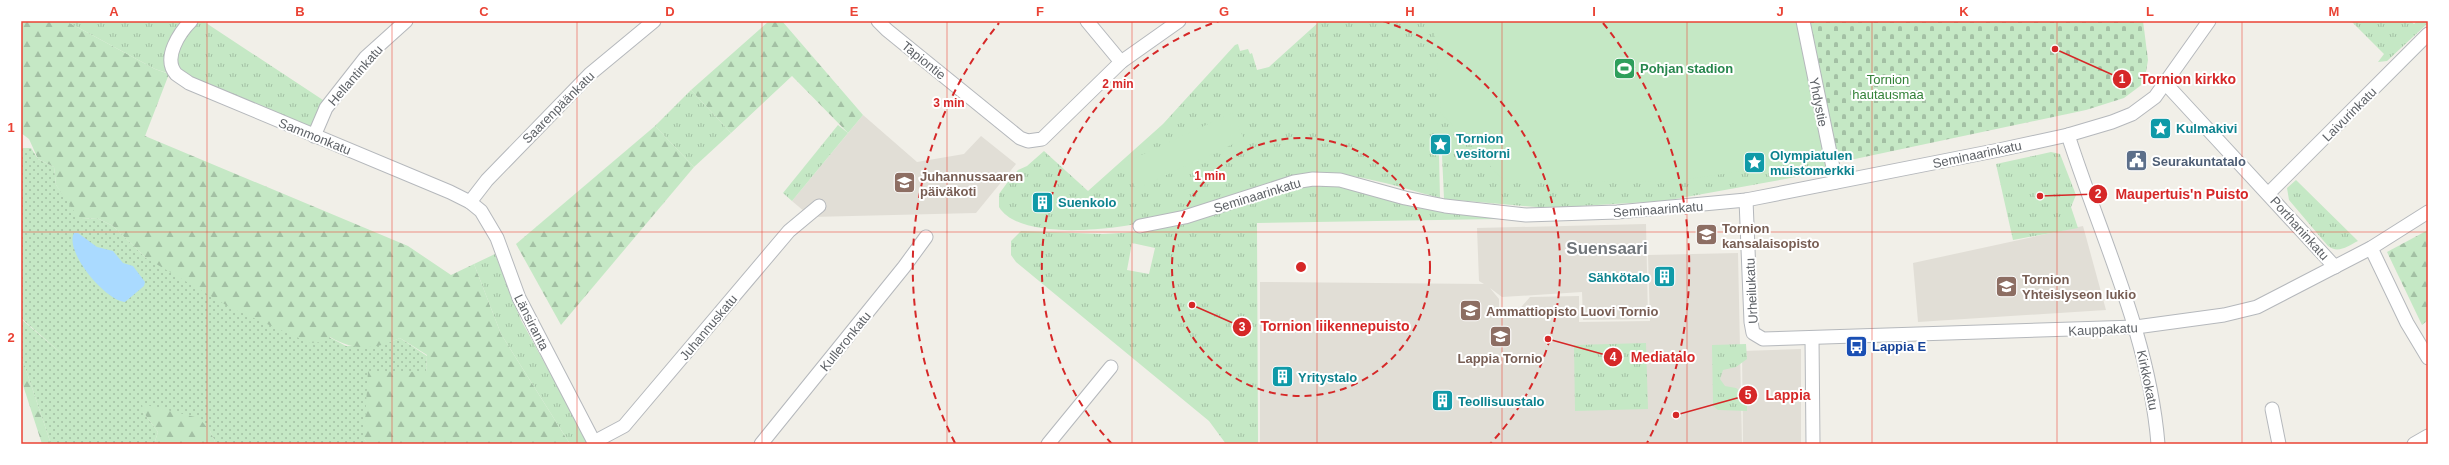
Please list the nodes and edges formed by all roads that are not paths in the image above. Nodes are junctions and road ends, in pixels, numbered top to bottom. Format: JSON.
{"nodes":[{"id":1,"x":191,"y":21,"type":"edge"},
{"id":2,"x":406,"y":21,"type":"edge"},
{"id":3,"x":654,"y":21,"type":"edge"},
{"id":4,"x":878,"y":21,"type":"edge"},
{"id":5,"x":1087,"y":21,"type":"edge"},
{"id":6,"x":1179,"y":21,"type":"edge"},
{"id":7,"x":1803,"y":21,"type":"edge"},
{"id":8,"x":2209,"y":21,"type":"edge"},
{"id":9,"x":2428,"y":34,"type":"edge"},
{"id":10,"x":1121,"y":62,"type":"junction"},
{"id":11,"x":2166,"y":84,"type":"junction"},
{"id":12,"x":2068,"y":135,"type":"junction"},
{"id":13,"x":314,"y":136,"type":"junction"},
{"id":14,"x":1836,"y":182,"type":"junction"},
{"id":15,"x":2269,"y":193,"type":"junction"},
{"id":16,"x":1746,"y":200,"type":"junction"},
{"id":17,"x":470,"y":202,"type":"junction"},
{"id":18,"x":819,"y":206,"type":"dead end"},
{"id":19,"x":2428,"y":212,"type":"edge"},
{"id":20,"x":1140,"y":226,"type":"dead end"},
{"id":21,"x":926,"y":237,"type":"dead end"},
{"id":22,"x":2371,"y":248,"type":"junction"},
{"id":23,"x":2335,"y":267,"type":"junction"},
{"id":24,"x":2136,"y":328,"type":"junction"},
{"id":25,"x":1753,"y":333,"type":"joint"},
{"id":26,"x":1812,"y":338,"type":"junction"},
{"id":27,"x":2428,"y":358,"type":"edge"},
{"id":28,"x":1111,"y":367,"type":"dead end"},
{"id":29,"x":2272,"y":410,"type":"dead end"},
{"id":30,"x":2428,"y":436,"type":"edge"},
{"id":31,"x":595,"y":443,"type":"edge"},
{"id":32,"x":761,"y":444,"type":"edge"},
{"id":33,"x":1048,"y":444,"type":"edge"},
{"id":34,"x":1813,"y":444,"type":"edge"},
{"id":35,"x":2158,"y":444,"type":"edge"},
{"id":36,"x":2279,"y":444,"type":"edge"},
{"id":37,"x":2414,"y":444,"type":"edge"}],
"edges":[{"from":1,"to":13,"type":"street","name":"Sammonkatu"},
{"from":2,"to":13,"type":"street","name":"Hellantinkatu"},
{"from":3,"to":17,"type":"street","name":"Saarenpäänkatu"},
{"from":4,"to":10,"type":"street","name":"Tapiontie"},
{"from":5,"to":10,"type":"street"},
{"from":6,"to":10,"type":"street"},
{"from":7,"to":14,"type":"street","name":"Yhdystie"},
{"from":8,"to":11,"type":"street","name":"Seminaarinkatu"},
{"from":9,"to":15,"type":"street","name":"Laivurinkatu"},
{"from":11,"to":12,"type":"street","name":"Seminaarinkatu"},
{"from":11,"to":15,"type":"street","name":"Porthaninkatu"},
{"from":12,"to":14,"type":"street","name":"Seminaarinkatu"},
{"from":12,"to":24,"type":"street","name":"Kirkkokatu"},
{"from":13,"to":17,"type":"street","name":"Sammonkatu"},
{"from":14,"to":16,"type":"street","name":"Seminaarinkatu"},
{"from":15,"to":23,"type":"street","name":"Porthaninkatu"},
{"from":16,"to":20,"type":"street","name":"Seminaarinkatu"},
{"from":16,"to":25,"type":"street","name":"Urheilukatu"},
{"from":17,"to":31,"type":"street","name":"Länsiranta"},
{"from":18,"to":31,"type":"street","name":"Juhannuskatu"},
{"from":19,"to":22,"type":"street","name":"Kauppakatu"},
{"from":21,"to":32,"type":"street","name":"Kulleronkatu"},
{"from":22,"to":23,"type":"street","name":"Kauppakatu"},
{"from":22,"to":27,"type":"street"},
{"from":23,"to":24,"type":"street","name":"Kauppakatu"},
{"from":24,"to":26,"type":"street","name":"Kauppakatu"},
{"from":24,"to":35,"type":"street","name":"Kirkkokatu"},
{"from":25,"to":26,"type":"street","name":"Kauppakatu"},
{"from":26,"to":34,"type":"street"},
{"from":28,"to":33,"type":"street"},
{"from":29,"to":36,"type":"street"},
{"from":30,"to":37,"type":"street"}]}
